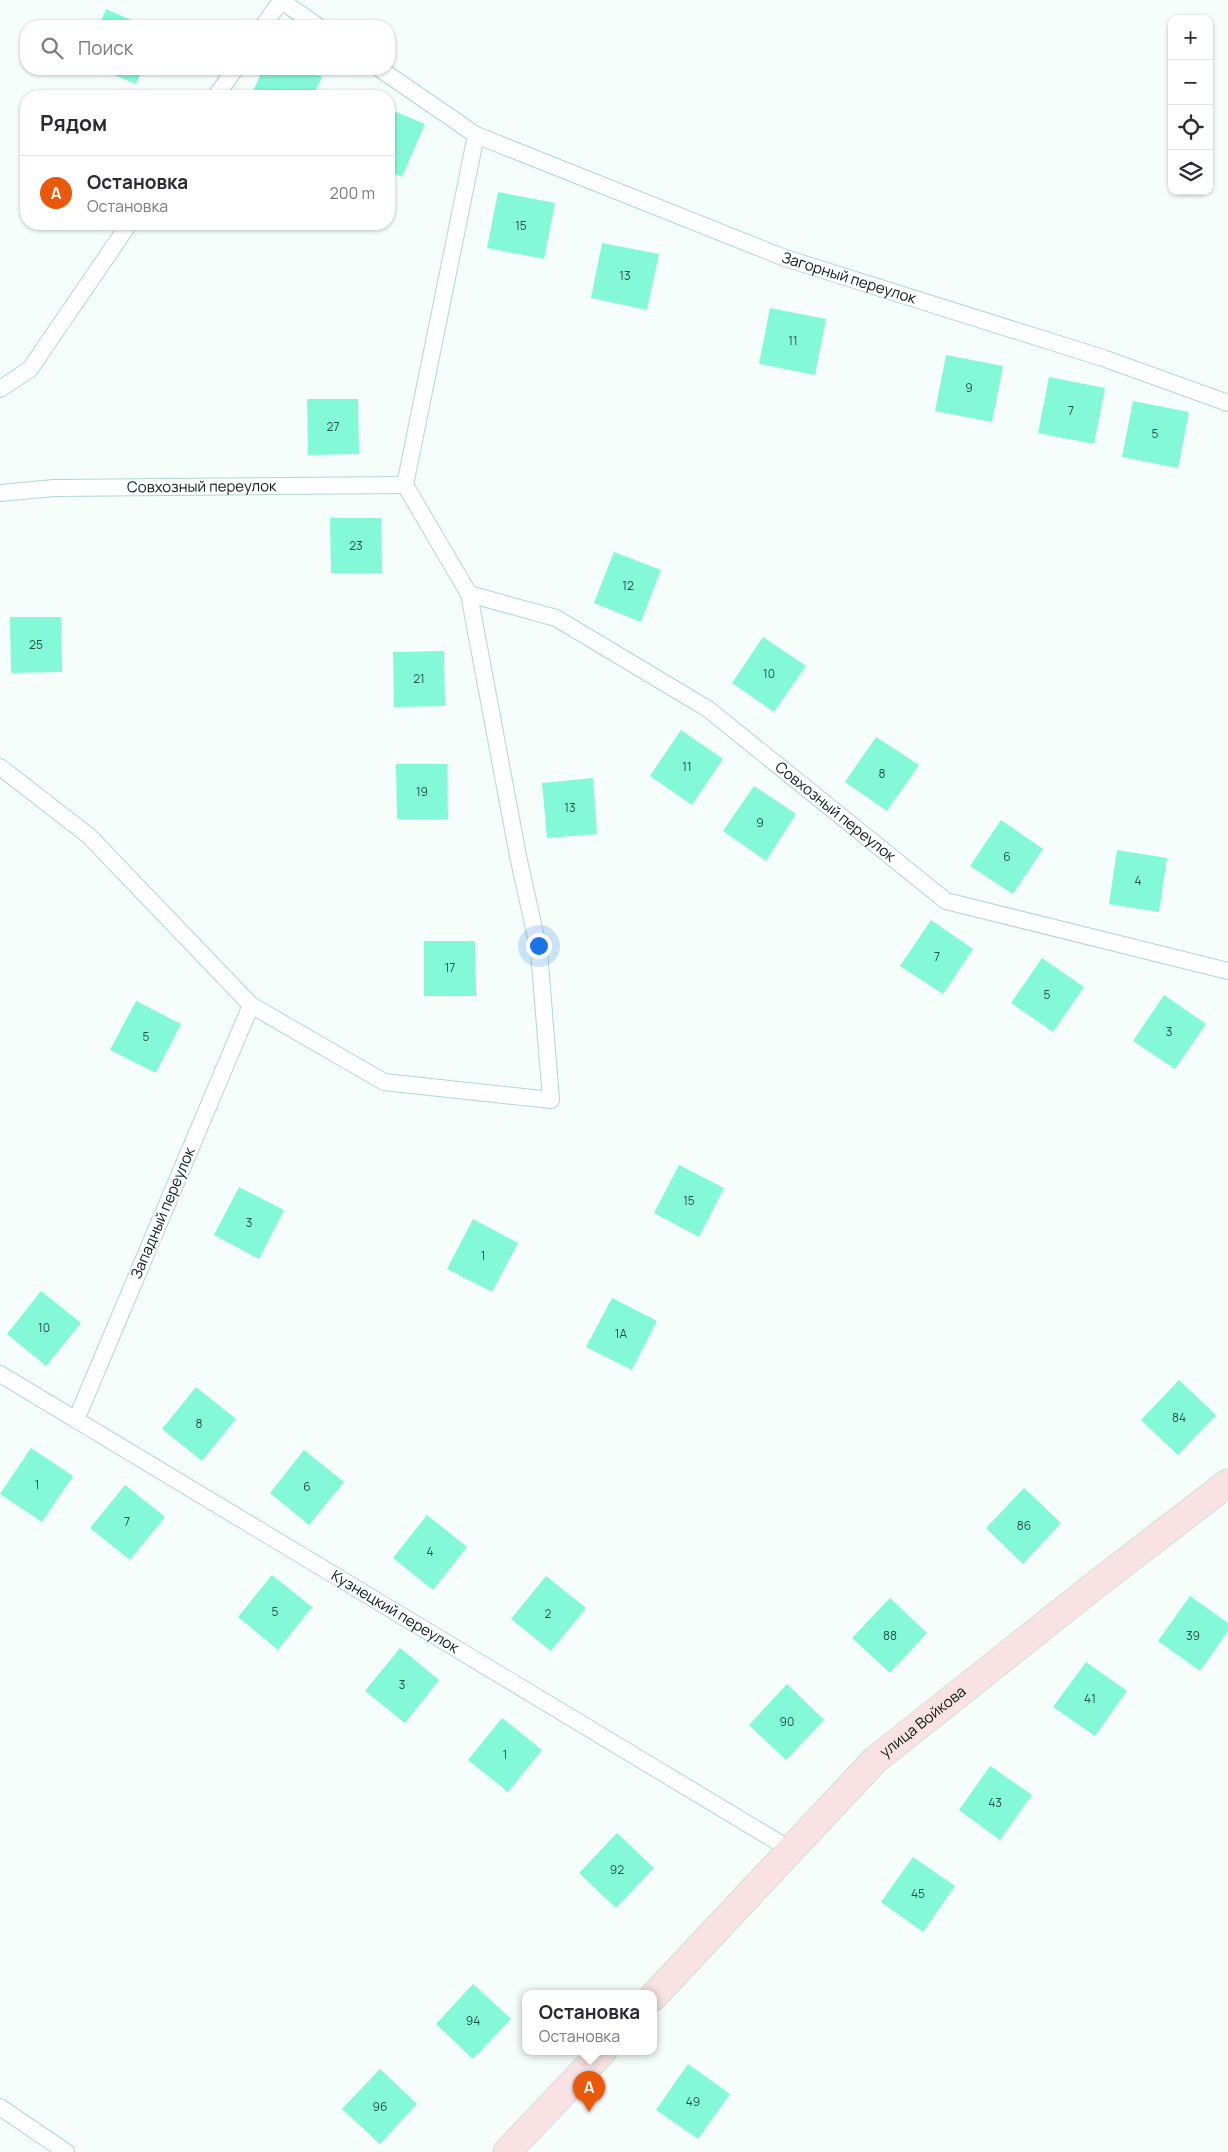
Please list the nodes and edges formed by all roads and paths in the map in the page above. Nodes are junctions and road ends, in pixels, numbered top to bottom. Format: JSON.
{"nodes":[{"id":1,"x":281,"y":0,"type":"edge"},
{"id":2,"x":268,"y":20,"type":"edge"},
{"id":3,"x":309,"y":20,"type":"edge"},
{"id":4,"x":230,"y":75,"type":"edge"},
{"id":5,"x":389,"y":75,"type":"edge"},
{"id":6,"x":220,"y":90,"type":"edge"},
{"id":7,"x":476,"y":134,"type":"junction"},
{"id":8,"x":125,"y":230,"type":"edge"},
{"id":9,"x":0,"y":389,"type":"edge"},
{"id":10,"x":1228,"y":404,"type":"edge"},
{"id":11,"x":405,"y":485,"type":"junction"},
{"id":12,"x":0,"y":493,"type":"edge"},
{"id":13,"x":469,"y":594,"type":"junction"},
{"id":14,"x":0,"y":767,"type":"edge"},
{"id":15,"x":1228,"y":971,"type":"edge"},
{"id":16,"x":251,"y":1005,"type":"junction"},
{"id":17,"x":0,"y":1374,"type":"edge"},
{"id":18,"x":76,"y":1420,"type":"junction"},
{"id":19,"x":1228,"y":1483,"type":"edge"},
{"id":20,"x":791,"y":1850,"type":"junction"},
{"id":21,"x":657,"y":1993,"type":"edge"},
{"id":22,"x":598,"y":2055,"type":"edge"},
{"id":23,"x":0,"y":2107,"type":"edge"},
{"id":24,"x":66,"y":2152,"type":"edge"},
{"id":25,"x":507,"y":2152,"type":"edge"}],
"edges":[{"from":1,"to":2,"type":"lane"},
{"from":1,"to":3,"type":"lane"},
{"from":4,"to":6,"type":"lane"},
{"from":5,"to":7,"type":"lane","name":"Загорный переулок"},
{"from":7,"to":10,"type":"lane","name":"Загорный переулок"},
{"from":7,"to":11,"type":"lane"},
{"from":8,"to":9,"type":"lane"},
{"from":11,"to":12,"type":"lane","name":"Совхозный переулок"},
{"from":11,"to":13,"type":"lane"},
{"from":13,"to":15,"type":"lane","name":"Совхозный переулок"},
{"from":13,"to":16,"type":"lane"},
{"from":14,"to":16,"type":"lane"},
{"from":16,"to":18,"type":"lane","name":"Западный переулок"},
{"from":17,"to":18,"type":"lane","name":"Кузнецкий переулок"},
{"from":18,"to":20,"type":"lane","name":"Кузнецкий переулок"},
{"from":19,"to":20,"type":"street","name":"улица Войкова"},
{"from":20,"to":21,"type":"street","name":"улица Войкова"},
{"from":22,"to":25,"type":"street"},
{"from":23,"to":24,"type":"lane"}]}
